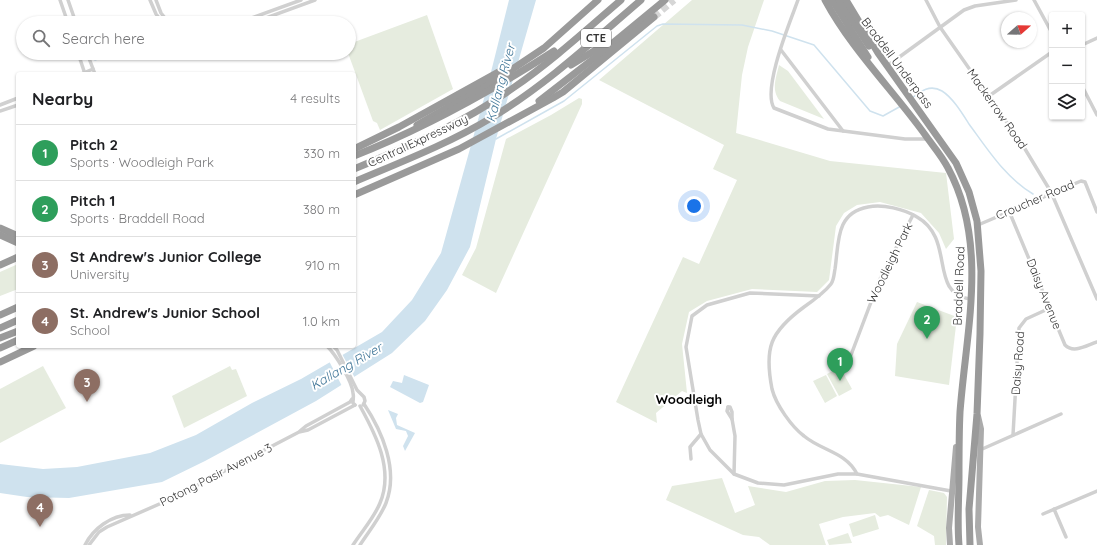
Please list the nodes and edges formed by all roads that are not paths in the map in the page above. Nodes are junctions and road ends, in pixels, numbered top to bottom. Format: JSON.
{"nodes":[{"id":1,"x":60,"y":0,"type":"edge"},
{"id":2,"x":68,"y":0,"type":"edge"},
{"id":3,"x":150,"y":0,"type":"edge"},
{"id":4,"x":156,"y":0,"type":"edge"},
{"id":5,"x":301,"y":0,"type":"edge"},
{"id":6,"x":315,"y":0,"type":"edge"},
{"id":7,"x":598,"y":0,"type":"edge"},
{"id":8,"x":621,"y":0,"type":"edge"},
{"id":9,"x":665,"y":0,"type":"edge"},
{"id":10,"x":798,"y":0,"type":"edge"},
{"id":11,"x":825,"y":0,"type":"edge"},
{"id":12,"x":832,"y":0,"type":"edge"},
{"id":13,"x":839,"y":0,"type":"edge"},
{"id":14,"x":846,"y":0,"type":"edge"},
{"id":15,"x":926,"y":0,"type":"edge"},
{"id":16,"x":1016,"y":0,"type":"edge"},
{"id":17,"x":1034,"y":0,"type":"edge"},
{"id":18,"x":640,"y":1,"type":"edge"},
{"id":19,"x":66,"y":16,"type":"edge"},
{"id":20,"x":74,"y":16,"type":"edge"},
{"id":21,"x":158,"y":16,"type":"edge"},
{"id":22,"x":163,"y":16,"type":"edge"},
{"id":23,"x":257,"y":16,"type":"edge"},
{"id":24,"x":271,"y":16,"type":"edge"},
{"id":25,"x":654,"y":17,"type":"tunnel mouth"},
{"id":26,"x":940,"y":27,"type":"junction"},
{"id":27,"x":1049,"y":28,"type":"edge"},
{"id":28,"x":623,"y":34,"type":"junction"},
{"id":29,"x":577,"y":37,"type":"junction"},
{"id":30,"x":1097,"y":38,"type":"edge"},
{"id":31,"x":1085,"y":44,"type":"edge"},
{"id":32,"x":781,"y":50,"type":"junction"},
{"id":33,"x":1049,"y":54,"type":"edge"},
{"id":34,"x":80,"y":60,"type":"edge"},
{"id":35,"x":90,"y":60,"type":"edge"},
{"id":36,"x":887,"y":66,"type":"junction"},
{"id":37,"x":93,"y":69,"type":"junction"},
{"id":38,"x":83,"y":72,"type":"edge"},
{"id":39,"x":88,"y":72,"type":"edge"},
{"id":40,"x":94,"y":72,"type":"edge"},
{"id":41,"x":554,"y":75,"type":"junction"},
{"id":42,"x":1085,"y":91,"type":"edge"},
{"id":43,"x":989,"y":96,"type":"junction"},
{"id":44,"x":16,"y":99,"type":"edge"},
{"id":45,"x":906,"y":101,"type":"junction"},
{"id":46,"x":0,"y":105,"type":"edge"},
{"id":47,"x":16,"y":106,"type":"edge"},
{"id":48,"x":1095,"y":106,"type":"edge"},
{"id":49,"x":445,"y":108,"type":"junction"},
{"id":50,"x":0,"y":111,"type":"edge"},
{"id":51,"x":1097,"y":115,"type":"edge"},
{"id":52,"x":518,"y":116,"type":"junction"},
{"id":53,"x":924,"y":119,"type":"joint"},
{"id":54,"x":843,"y":131,"type":"junction"},
{"id":55,"x":928,"y":139,"type":"junction"},
{"id":56,"x":356,"y":148,"type":"edge"},
{"id":57,"x":356,"y":155,"type":"edge"},
{"id":58,"x":356,"y":168,"type":"edge"},
{"id":59,"x":356,"y":181,"type":"edge"},
{"id":60,"x":1051,"y":192,"type":"junction"},
{"id":61,"x":356,"y":194,"type":"edge"},
{"id":62,"x":1009,"y":211,"type":"junction"},
{"id":63,"x":1097,"y":212,"type":"edge"},
{"id":64,"x":913,"y":216,"type":"junction"},
{"id":65,"x":978,"y":225,"type":"junction"},
{"id":66,"x":0,"y":228,"type":"edge"},
{"id":67,"x":0,"y":235,"type":"edge"},
{"id":68,"x":16,"y":235,"type":"edge"},
{"id":69,"x":16,"y":242,"type":"edge"},
{"id":70,"x":16,"y":259,"type":"edge"},
{"id":71,"x":0,"y":265,"type":"edge"},
{"id":72,"x":1096,"y":291,"type":"edge"},
{"id":73,"x":819,"y":296,"type":"junction"},
{"id":74,"x":970,"y":299,"type":"junction"},
{"id":75,"x":1097,"y":299,"type":"edge"},
{"id":76,"x":16,"y":308,"type":"edge"},
{"id":77,"x":1050,"y":308,"type":"junction"},
{"id":78,"x":0,"y":315,"type":"edge"},
{"id":79,"x":16,"y":321,"type":"edge"},
{"id":80,"x":0,"y":328,"type":"edge"},
{"id":81,"x":16,"y":332,"type":"edge"},
{"id":82,"x":0,"y":338,"type":"edge"},
{"id":83,"x":16,"y":341,"type":"edge"},
{"id":84,"x":1097,"y":342,"type":"edge"},
{"id":85,"x":0,"y":348,"type":"edge"},
{"id":86,"x":30,"y":348,"type":"edge"},
{"id":87,"x":330,"y":348,"type":"edge"},
{"id":88,"x":334,"y":348,"type":"edge"},
{"id":89,"x":335,"y":351,"type":"junction"},
{"id":90,"x":851,"y":355,"type":"dead end"},
{"id":91,"x":0,"y":362,"type":"edge"},
{"id":92,"x":355,"y":394,"type":"junction"},
{"id":93,"x":355,"y":405,"type":"junction"},
{"id":94,"x":362,"y":405,"type":"junction"},
{"id":95,"x":960,"y":411,"type":"junction"},
{"id":96,"x":977,"y":414,"type":"junction"},
{"id":97,"x":1061,"y":414,"type":"dead end"},
{"id":98,"x":732,"y":419,"type":"dead end"},
{"id":99,"x":299,"y":432,"type":"junction"},
{"id":100,"x":702,"y":434,"type":"junction"},
{"id":101,"x":1013,"y":435,"type":"junction"},
{"id":102,"x":980,"y":450,"type":"junction"},
{"id":103,"x":691,"y":459,"type":"dead end"},
{"id":104,"x":734,"y":474,"type":"junction"},
{"id":105,"x":857,"y":474,"type":"junction"},
{"id":106,"x":952,"y":491,"type":"junction"},
{"id":107,"x":1097,"y":491,"type":"edge"},
{"id":108,"x":1054,"y":509,"type":"junction"},
{"id":109,"x":1043,"y":514,"type":"dead end"},
{"id":110,"x":131,"y":515,"type":"junction"},
{"id":111,"x":1066,"y":537,"type":"dead end"},
{"id":112,"x":85,"y":545,"type":"edge"},
{"id":113,"x":89,"y":545,"type":"edge"},
{"id":114,"x":353,"y":545,"type":"edge"},
{"id":115,"x":360,"y":545,"type":"edge"},
{"id":116,"x":950,"y":545,"type":"edge"},
{"id":117,"x":959,"y":545,"type":"edge"},
{"id":118,"x":970,"y":545,"type":"edge"},
{"id":119,"x":980,"y":545,"type":"edge"}],
"edges":[{"from":1,"to":19,"type":"street"},
{"from":2,"to":20,"type":"street"},
{"from":3,"to":21,"type":"street"},
{"from":4,"to":22,"type":"street"},
{"from":5,"to":23,"type":"street"},
{"from":6,"to":24,"type":"street"},
{"from":7,"to":49,"type":"highway"},
{"from":8,"to":29,"type":"highway","name":"Central Expressway","number":"CTE"},
{"from":9,"to":28,"type":"highway"},
{"from":10,"to":32,"type":"street"},
{"from":11,"to":45,"type":"highway","name":"Braddell Road"},
{"from":12,"to":45,"type":"highway","name":"Braddell Underpass"},
{"from":13,"to":45,"type":"highway","name":"Braddell Underpass"},
{"from":14,"to":36,"type":"highway","name":"Braddell Road"},
{"from":15,"to":26,"type":"street","name":"Mackerrow Road"},
{"from":16,"to":26,"type":"street"},
{"from":17,"to":27,"type":"street"},
{"from":18,"to":41,"type":"highway","name":"Central Expressway","number":"CTE"},
{"from":25,"to":52,"type":"highway"},
{"from":26,"to":36,"type":"street"},
{"from":26,"to":43,"type":"street","name":"Mackerrow Road"},
{"from":28,"to":41,"type":"highway"},
{"from":28,"to":52,"type":"highway"},
{"from":29,"to":49,"type":"highway"},
{"from":29,"to":58,"type":"highway","name":"Central Expressway","number":"CTE"},
{"from":30,"to":31,"type":"street"},
{"from":32,"to":54,"type":"street"},
{"from":32,"to":54,"type":"street"},
{"from":33,"to":43,"type":"street"},
{"from":34,"to":38,"type":"street"},
{"from":35,"to":37,"type":"street"},
{"from":36,"to":45,"type":"highway","name":"Braddell Road"},
{"from":37,"to":39,"type":"street"},
{"from":37,"to":40,"type":"street"},
{"from":41,"to":59,"type":"highway","name":"Central Expressway","number":"CTE"},
{"from":42,"to":48,"type":"street"},
{"from":43,"to":60,"type":"street","name":"Mackerrow Road"},
{"from":44,"to":46,"type":"street"},
{"from":45,"to":53,"type":"highway","name":"Braddell Underpass"},
{"from":45,"to":55,"type":"highway","name":"Braddell Road"},
{"from":47,"to":50,"type":"street"},
{"from":48,"to":51,"type":"street"},
{"from":49,"to":56,"type":"highway"},
{"from":49,"to":57,"type":"highway"},
{"from":52,"to":61,"type":"highway"},
{"from":53,"to":65,"type":"highway","name":"Braddell Road"},
{"from":54,"to":55,"type":"street"},
{"from":55,"to":74,"type":"highway","name":"Braddell Road"},
{"from":60,"to":62,"type":"street","name":"Croucher Road"},
{"from":60,"to":63,"type":"street","name":"Croucher Road"},
{"from":60,"to":72,"type":"street","name":"Mackerrow Road"},
{"from":62,"to":65,"type":"street","name":"Croucher Road"},
{"from":62,"to":77,"type":"street","name":"Daisy Avenue"},
{"from":64,"to":73,"type":"street","name":"Woodleigh Park"},
{"from":64,"to":74,"type":"street","name":"Woodleigh Park"},
{"from":64,"to":90,"type":"street","name":"Woodleigh Park"},
{"from":65,"to":96,"type":"highway","name":"Braddell Road"},
{"from":66,"to":68,"type":"highway"},
{"from":67,"to":69,"type":"highway"},
{"from":70,"to":71,"type":"highway"},
{"from":72,"to":75,"type":"street","name":"Mackerrow Road"},
{"from":73,"to":100,"type":"street"},
{"from":73,"to":105,"type":"street","name":"Woodleigh Park"},
{"from":74,"to":95,"type":"highway","name":"Braddell Road"},
{"from":76,"to":78,"type":"highway"},
{"from":77,"to":84,"type":"street","name":"Daisy Avenue"},
{"from":77,"to":101,"type":"street","name":"Daisy Road"},
{"from":79,"to":80,"type":"highway"},
{"from":81,"to":82,"type":"highway"},
{"from":83,"to":85,"type":"highway"},
{"from":86,"to":91,"type":"highway"},
{"from":87,"to":89,"type":"street"},
{"from":88,"to":89,"type":"street"},
{"from":89,"to":92,"type":"street"},
{"from":92,"to":93,"type":"street"},
{"from":92,"to":94,"type":"street"},
{"from":92,"to":99,"type":"street","name":"Potong Pasir Avenue 3"},
{"from":93,"to":94,"type":"street"},
{"from":93,"to":99,"type":"street","name":"Potong Pasir Avenue 3"},
{"from":94,"to":114,"type":"street"},
{"from":94,"to":115,"type":"street"},
{"from":95,"to":106,"type":"main road","name":"Braddell Road"},
{"from":95,"to":117,"type":"highway"},
{"from":96,"to":102,"type":"main road","name":"Braddell Road"},
{"from":96,"to":118,"type":"highway"},
{"from":97,"to":101,"type":"street"},
{"from":98,"to":104,"type":"street"},
{"from":99,"to":110,"type":"street","name":"Potong Pasir Avenue 3"},
{"from":100,"to":103,"type":"street"},
{"from":100,"to":104,"type":"street"},
{"from":101,"to":102,"type":"street"},
{"from":102,"to":119,"type":"main road","name":"Braddell Road"},
{"from":104,"to":105,"type":"street"},
{"from":105,"to":106,"type":"street"},
{"from":106,"to":116,"type":"main road","name":"Braddell Road"},
{"from":107,"to":108,"type":"street"},
{"from":108,"to":109,"type":"street"},
{"from":108,"to":111,"type":"street"},
{"from":110,"to":112,"type":"street","name":"Potong Pasir Avenue 3"},
{"from":110,"to":113,"type":"street","name":"Potong Pasir Avenue 3"}]}
